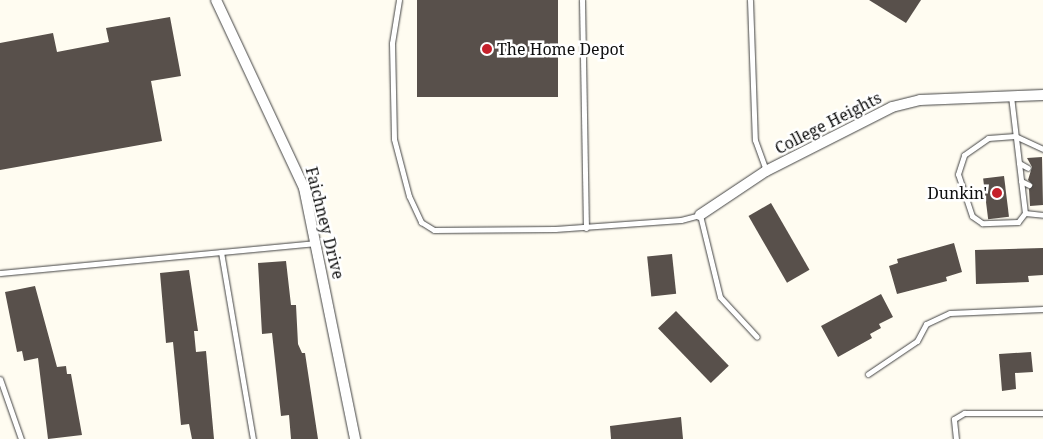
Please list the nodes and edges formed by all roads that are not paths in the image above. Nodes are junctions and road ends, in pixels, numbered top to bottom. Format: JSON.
{"nodes":[{"id":1,"x":216,"y":0,"type":"edge"},
{"id":2,"x":399,"y":0,"type":"edge"},
{"id":3,"x":582,"y":0,"type":"edge"},
{"id":4,"x":750,"y":0,"type":"edge"},
{"id":5,"x":1043,"y":94,"type":"edge"},
{"id":6,"x":1010,"y":96,"type":"junction"},
{"id":7,"x":1016,"y":136,"type":"junction"},
{"id":8,"x":1043,"y":149,"type":"edge"},
{"id":9,"x":1019,"y":163,"type":"junction"},
{"id":10,"x":1028,"y":168,"type":"dead end"},
{"id":11,"x":766,"y":171,"type":"junction"},
{"id":12,"x":1021,"y":180,"type":"junction"},
{"id":13,"x":1029,"y":185,"type":"dead end"},
{"id":14,"x":1026,"y":213,"type":"junction"},
{"id":15,"x":700,"y":214,"type":"junction"},
{"id":16,"x":1043,"y":215,"type":"edge"},
{"id":17,"x":586,"y":228,"type":"junction"},
{"id":18,"x":317,"y":243,"type":"junction"},
{"id":19,"x":221,"y":252,"type":"junction"},
{"id":20,"x":0,"y":273,"type":"edge"},
{"id":21,"x":1043,"y":309,"type":"edge"},
{"id":22,"x":758,"y":337,"type":"dead end"},
{"id":23,"x":868,"y":374,"type":"dead end"},
{"id":24,"x":0,"y":380,"type":"edge"},
{"id":25,"x":1043,"y":413,"type":"edge"},
{"id":26,"x":21,"y":439,"type":"edge"},
{"id":27,"x":253,"y":439,"type":"edge"},
{"id":28,"x":355,"y":439,"type":"edge"},
{"id":29,"x":956,"y":439,"type":"edge"}],
"edges":[{"from":1,"to":18,"type":"street","name":"Faichney Drive"},
{"from":2,"to":17,"type":"lane"},
{"from":3,"to":17,"type":"lane"},
{"from":4,"to":11,"type":"lane"},
{"from":5,"to":6,"type":"street","name":"College Heights"},
{"from":6,"to":7,"type":"lane"},
{"from":6,"to":11,"type":"street","name":"College Heights"},
{"from":7,"to":8,"type":"lane"},
{"from":7,"to":9,"type":"lane"},
{"from":7,"to":14,"type":"lane"},
{"from":9,"to":10,"type":"lane"},
{"from":9,"to":12,"type":"lane"},
{"from":11,"to":15,"type":"street","name":"College Heights"},
{"from":12,"to":13,"type":"lane"},
{"from":12,"to":14,"type":"lane"},
{"from":14,"to":16,"type":"lane"},
{"from":15,"to":17,"type":"lane"},
{"from":15,"to":22,"type":"lane"},
{"from":18,"to":19,"type":"lane"},
{"from":18,"to":28,"type":"street","name":"Faichney Drive"},
{"from":19,"to":20,"type":"lane"},
{"from":19,"to":27,"type":"lane"},
{"from":21,"to":23,"type":"lane"},
{"from":24,"to":26,"type":"lane"},
{"from":25,"to":29,"type":"lane"}]}
